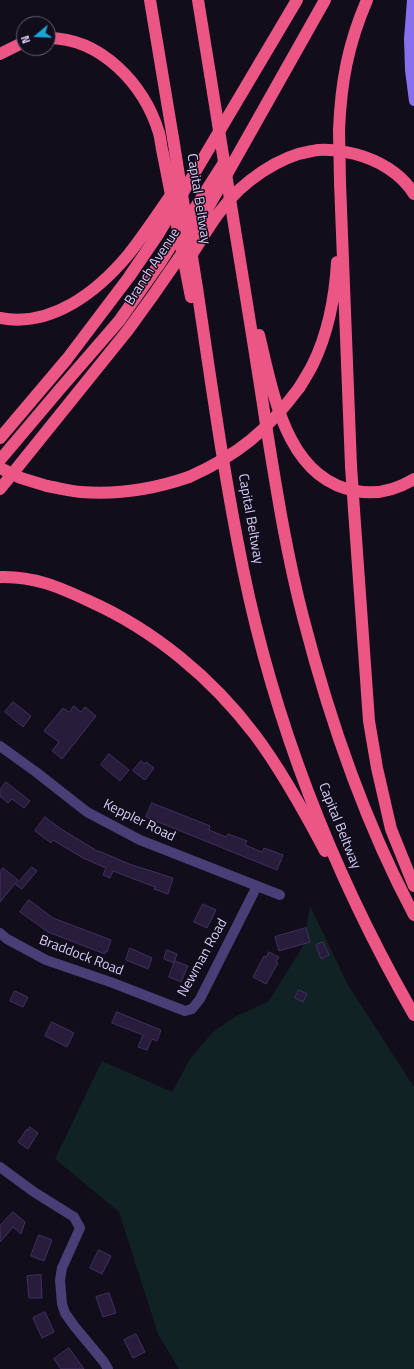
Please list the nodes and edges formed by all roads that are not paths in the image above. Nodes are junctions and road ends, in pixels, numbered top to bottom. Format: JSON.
{"nodes":[{"id":1,"x":150,"y":0,"type":"edge"},
{"id":2,"x":198,"y":0,"type":"edge"},
{"id":3,"x":202,"y":0,"type":"edge"},
{"id":4,"x":325,"y":0,"type":"edge"},
{"id":5,"x":367,"y":0,"type":"edge"},
{"id":6,"x":412,"y":0,"type":"edge"},
{"id":7,"x":297,"y":1,"type":"edge"},
{"id":8,"x":56,"y":39,"type":"edge"},
{"id":9,"x":16,"y":43,"type":"edge"},
{"id":10,"x":300,"y":43,"type":"junction"},
{"id":11,"x":16,"y":45,"type":"edge"},
{"id":12,"x":0,"y":46,"type":"edge"},
{"id":13,"x":0,"y":54,"type":"edge"},
{"id":14,"x":210,"y":74,"type":"junction"},
{"id":15,"x":240,"y":97,"type":"junction"},
{"id":16,"x":414,"y":101,"type":"edge"},
{"id":17,"x":340,"y":183,"type":"junction"},
{"id":18,"x":414,"y":194,"type":"edge"},
{"id":19,"x":235,"y":230,"type":"junction"},
{"id":20,"x":194,"y":292,"type":"junction"},
{"id":21,"x":0,"y":318,"type":"edge"},
{"id":22,"x":90,"y":377,"type":"junction"},
{"id":23,"x":0,"y":438,"type":"edge"},
{"id":24,"x":0,"y":460,"type":"edge"},
{"id":25,"x":0,"y":468,"type":"edge"},
{"id":26,"x":414,"y":479,"type":"edge"},
{"id":27,"x":0,"y":489,"type":"edge"},
{"id":28,"x":0,"y":577,"type":"edge"},
{"id":29,"x":0,"y":746,"type":"edge"},
{"id":30,"x":257,"y":886,"type":"junction"},
{"id":31,"x":414,"y":886,"type":"edge"},
{"id":32,"x":280,"y":895,"type":"dead end"},
{"id":33,"x":414,"y":915,"type":"edge"},
{"id":34,"x":0,"y":933,"type":"edge"},
{"id":35,"x":379,"y":953,"type":"junction"},
{"id":36,"x":156,"y":999,"type":"joint"},
{"id":37,"x":414,"y":1015,"type":"edge"},
{"id":38,"x":0,"y":1167,"type":"edge"},
{"id":39,"x":108,"y":1369,"type":"edge"}],
"edges":[{"from":1,"to":20,"type":"highway","name":"Capital Beltway","bridge":true},
{"from":2,"to":14,"type":"highway"},
{"from":3,"to":14,"type":"highway"},
{"from":4,"to":10,"type":"highway","name":"Branch Avenue"},
{"from":5,"to":17,"type":"highway","bridge":true},
{"from":6,"to":16,"type":"street"},
{"from":7,"to":15,"type":"highway","name":"Branch Avenue"},
{"from":8,"to":20,"type":"highway","bridge":true},
{"from":9,"to":12,"type":"highway"},
{"from":10,"to":22,"type":"highway","name":"Branch Avenue"},
{"from":10,"to":24,"type":"highway"},
{"from":11,"to":13,"type":"highway"},
{"from":14,"to":19,"type":"highway","bridge":true},
{"from":15,"to":21,"type":"highway"},
{"from":15,"to":23,"type":"highway","name":"Branch Avenue"},
{"from":17,"to":25,"type":"highway","bridge":true},
{"from":17,"to":31,"type":"highway","bridge":true},
{"from":18,"to":22,"type":"highway"},
{"from":19,"to":26,"type":"highway"},
{"from":19,"to":33,"type":"highway"},
{"from":20,"to":35,"type":"highway","name":"Capital Beltway"},
{"from":22,"to":27,"type":"highway","name":"Branch Avenue"},
{"from":28,"to":35,"type":"highway"},
{"from":29,"to":30,"type":"street","name":"Keppler Road"},
{"from":30,"to":32,"type":"street","name":"Keppler Road"},
{"from":30,"to":36,"type":"street","name":"Newman Road"},
{"from":34,"to":36,"type":"street","name":"Braddock Road"},
{"from":35,"to":37,"type":"highway","name":"Capital Beltway"},
{"from":38,"to":39,"type":"street"}]}
